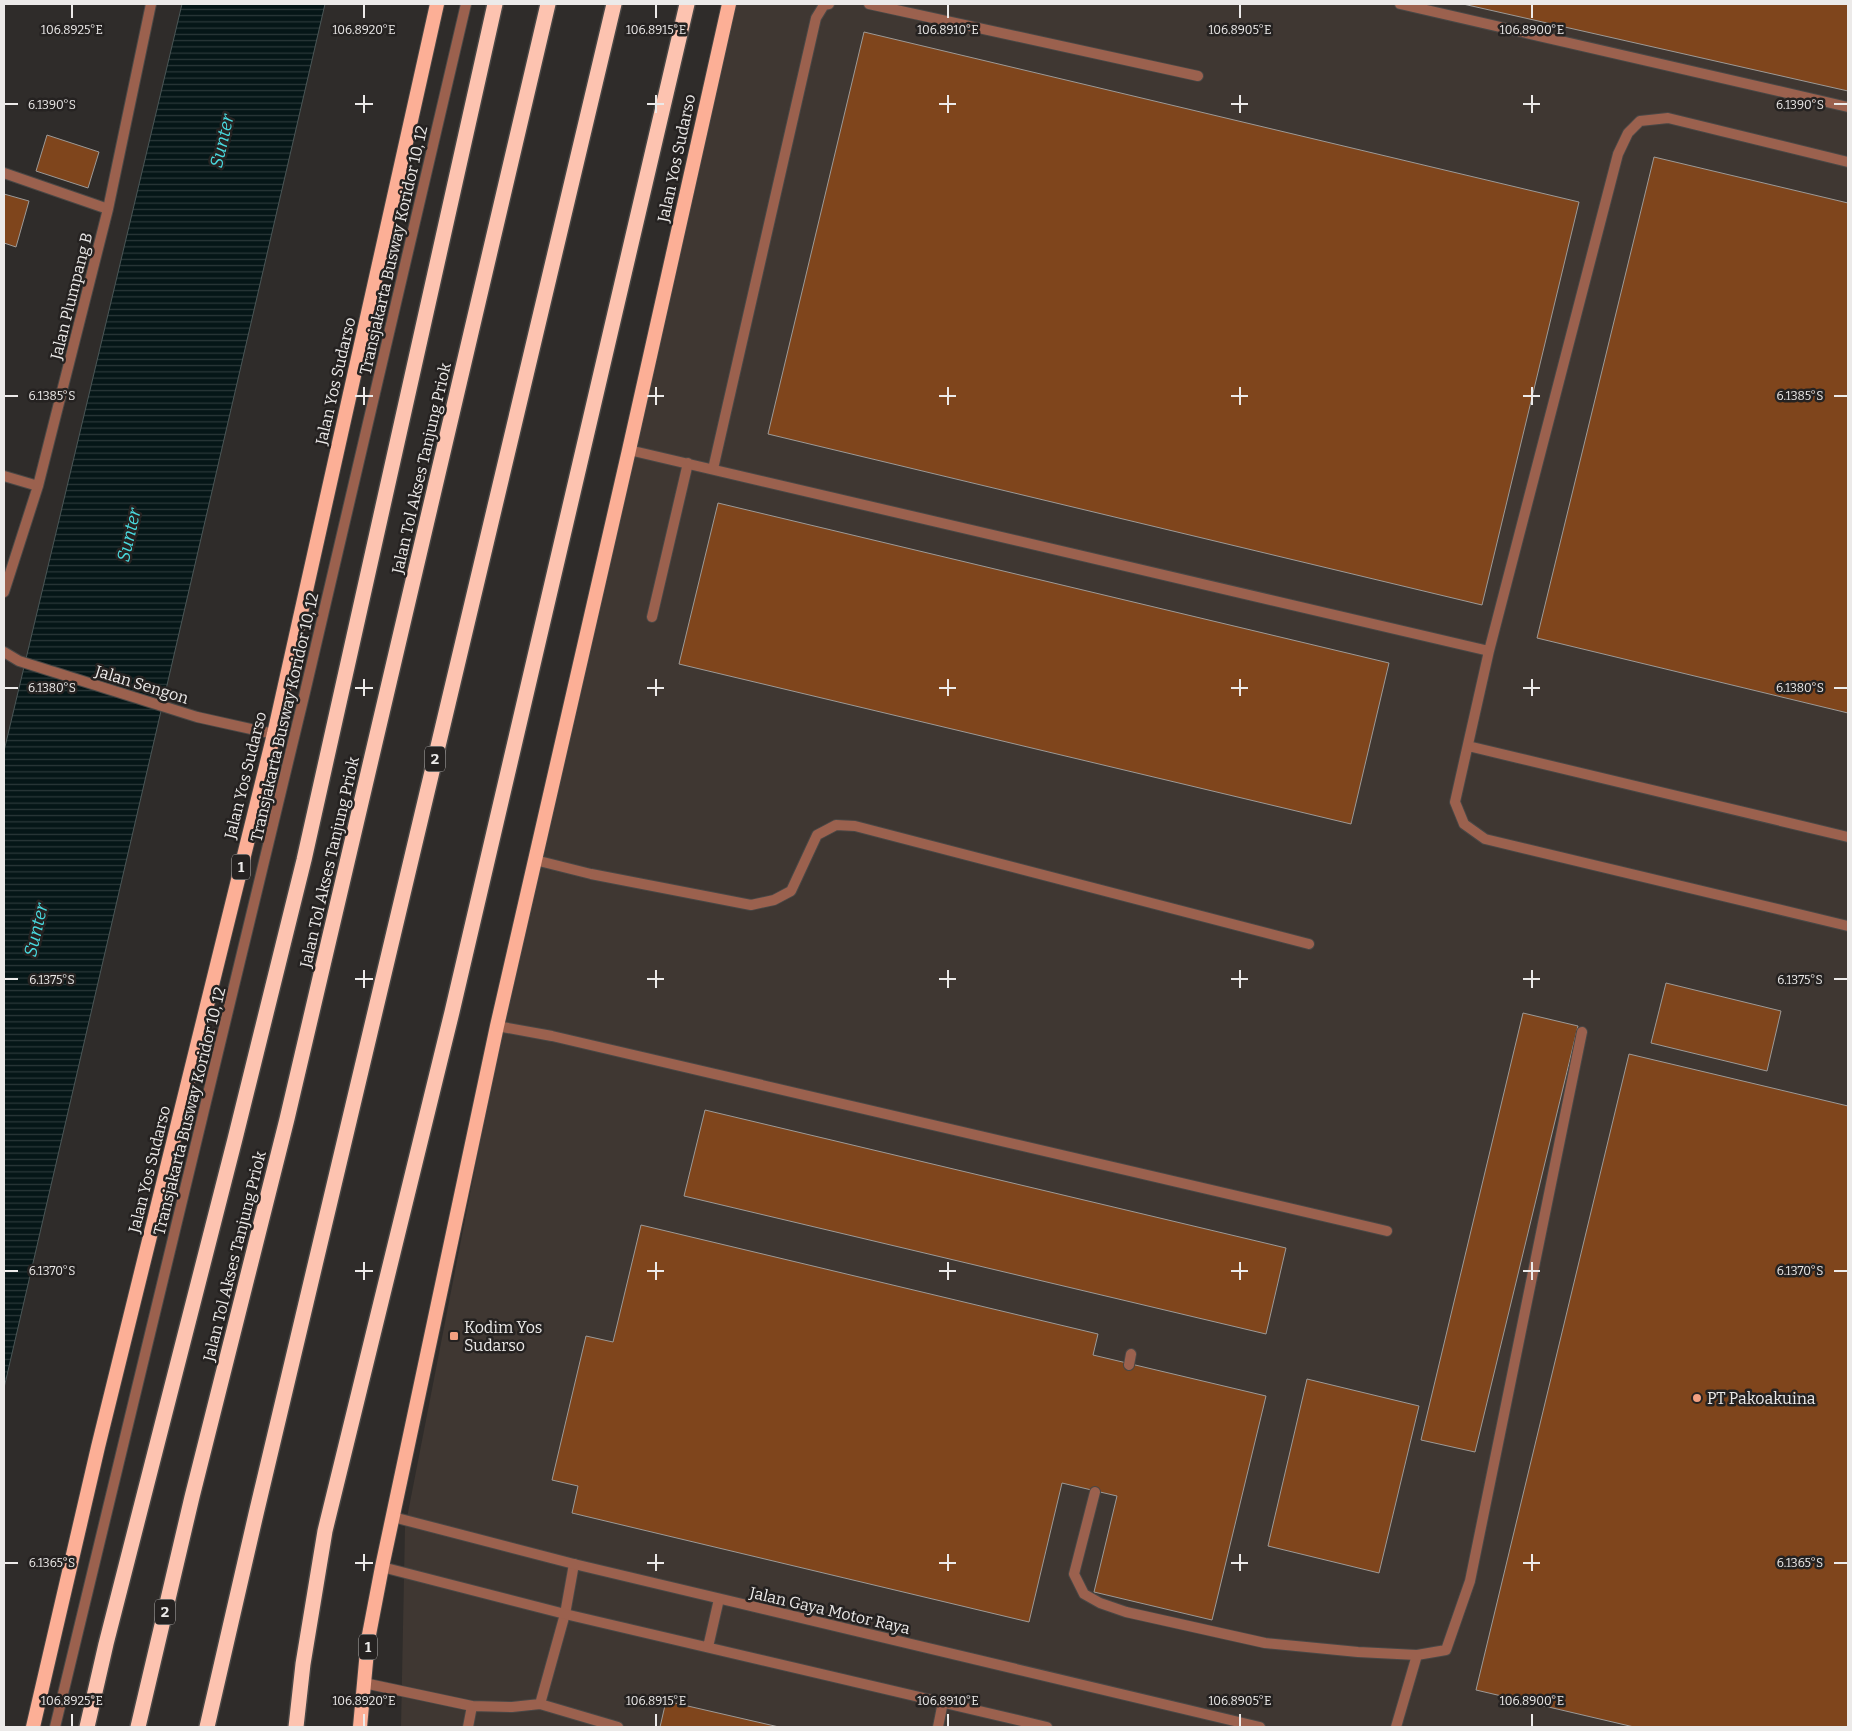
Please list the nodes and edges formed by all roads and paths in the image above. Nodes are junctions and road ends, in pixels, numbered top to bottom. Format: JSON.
{"nodes":[{"id":1,"x":151,"y":4,"type":"edge"},
{"id":2,"x":437,"y":4,"type":"edge"},
{"id":3,"x":466,"y":4,"type":"edge"},
{"id":4,"x":495,"y":4,"type":"edge"},
{"id":5,"x":548,"y":4,"type":"edge"},
{"id":6,"x":614,"y":4,"type":"edge"},
{"id":7,"x":686,"y":4,"type":"edge"},
{"id":8,"x":729,"y":4,"type":"edge"},
{"id":9,"x":825,"y":4,"type":"edge"},
{"id":10,"x":869,"y":4,"type":"edge"},
{"id":11,"x":1400,"y":4,"type":"edge"},
{"id":12,"x":1198,"y":76,"type":"dead end"},
{"id":13,"x":1848,"y":107,"type":"edge"},
{"id":14,"x":1848,"y":162,"type":"edge"},
{"id":15,"x":4,"y":173,"type":"edge"},
{"id":16,"x":108,"y":209,"type":"junction"},
{"id":17,"x":630,"y":450,"type":"junction"},
{"id":18,"x":688,"y":463,"type":"junction"},
{"id":19,"x":713,"y":469,"type":"junction"},
{"id":20,"x":4,"y":476,"type":"edge"},
{"id":21,"x":38,"y":486,"type":"junction"},
{"id":22,"x":4,"y":592,"type":"edge"},
{"id":23,"x":652,"y":617,"type":"dead end"},
{"id":24,"x":1490,"y":651,"type":"junction"},
{"id":25,"x":4,"y":652,"type":"edge"},
{"id":26,"x":274,"y":734,"type":"junction"},
{"id":27,"x":1468,"y":746,"type":"junction"},
{"id":28,"x":1848,"y":838,"type":"edge"},
{"id":29,"x":535,"y":860,"type":"junction"},
{"id":30,"x":1848,"y":926,"type":"edge"},
{"id":31,"x":1309,"y":944,"type":"dead end"},
{"id":32,"x":497,"y":1026,"type":"junction"},
{"id":33,"x":1582,"y":1032,"type":"dead end"},
{"id":34,"x":1387,"y":1231,"type":"dead end"},
{"id":35,"x":1095,"y":1492,"type":"dead end"},
{"id":36,"x":393,"y":1517,"type":"junction"},
{"id":37,"x":574,"y":1564,"type":"junction"},
{"id":38,"x":382,"y":1567,"type":"junction"},
{"id":39,"x":719,"y":1599,"type":"junction"},
{"id":40,"x":565,"y":1614,"type":"junction"},
{"id":41,"x":708,"y":1647,"type":"junction"},
{"id":42,"x":1416,"y":1655,"type":"junction"},
{"id":43,"x":364,"y":1683,"type":"junction"},
{"id":44,"x":943,"y":1702,"type":"junction"},
{"id":45,"x":540,"y":1704,"type":"junction"},
{"id":46,"x":472,"y":1706,"type":"junction"},
{"id":47,"x":33,"y":1727,"type":"edge"},
{"id":48,"x":55,"y":1727,"type":"edge"},
{"id":49,"x":87,"y":1727,"type":"edge"},
{"id":50,"x":138,"y":1727,"type":"edge"},
{"id":51,"x":207,"y":1727,"type":"edge"},
{"id":52,"x":296,"y":1727,"type":"edge"},
{"id":53,"x":360,"y":1727,"type":"edge"},
{"id":54,"x":468,"y":1727,"type":"edge"},
{"id":55,"x":618,"y":1727,"type":"edge"},
{"id":56,"x":938,"y":1727,"type":"edge"},
{"id":57,"x":1047,"y":1727,"type":"edge"},
{"id":58,"x":1260,"y":1727,"type":"edge"},
{"id":59,"x":1396,"y":1727,"type":"edge"}],
"edges":[{"from":1,"to":16,"type":"street","name":"Jalan Plumpang B"},
{"from":2,"to":26,"type":"highway","name":"Jalan Yos Sudarso","number":"1"},
{"from":3,"to":48,"type":"street","name":"Transjakarta Busway Koridor 10, 12"},
{"from":4,"to":49,"type":"highway"},
{"from":5,"to":50,"type":"highway","name":"Jalan Tol Akses Tanjung Priok","number":"2"},
{"from":6,"to":51,"type":"highway","number":"2"},
{"from":7,"to":52,"type":"highway"},
{"from":8,"to":17,"type":"highway","name":"Jalan Yos Sudarso","number":"1"},
{"from":9,"to":19,"type":"street"},
{"from":10,"to":12,"type":"street"},
{"from":11,"to":13,"type":"street"},
{"from":14,"to":24,"type":"street"},
{"from":15,"to":16,"type":"street"},
{"from":16,"to":21,"type":"street","name":"Jalan Plumpang B"},
{"from":17,"to":18,"type":"street"},
{"from":17,"to":29,"type":"highway","name":"Jalan Yos Sudarso","number":"1"},
{"from":18,"to":19,"type":"street"},
{"from":18,"to":23,"type":"street"},
{"from":19,"to":24,"type":"street"},
{"from":20,"to":21,"type":"street"},
{"from":21,"to":22,"type":"street","name":"Jalan Plumpang B"},
{"from":24,"to":27,"type":"street"},
{"from":25,"to":26,"type":"street","name":"Jalan Sengon"},
{"from":26,"to":47,"type":"highway","name":"Jalan Yos Sudarso","number":"1"},
{"from":27,"to":28,"type":"street"},
{"from":27,"to":30,"type":"street"},
{"from":29,"to":31,"type":"street"},
{"from":29,"to":32,"type":"highway","name":"Jalan Yos Sudarso","number":"1"},
{"from":32,"to":34,"type":"street"},
{"from":32,"to":36,"type":"highway","name":"Jalan Yos Sudarso","number":"1"},
{"from":33,"to":42,"type":"street"},
{"from":35,"to":42,"type":"street"},
{"from":36,"to":37,"type":"street","name":"Jalan Gaya Motor Raya"},
{"from":36,"to":38,"type":"highway","name":"Jalan Yos Sudarso","number":"1"},
{"from":37,"to":39,"type":"street","name":"Jalan Gaya Motor Raya"},
{"from":37,"to":40,"type":"street"},
{"from":38,"to":40,"type":"street"},
{"from":38,"to":43,"type":"highway","name":"Jalan Yos Sudarso","number":"1"},
{"from":39,"to":41,"type":"street"},
{"from":39,"to":58,"type":"street","name":"Jalan Gaya Motor Raya"},
{"from":40,"to":41,"type":"street"},
{"from":40,"to":45,"type":"street"},
{"from":41,"to":44,"type":"street"},
{"from":42,"to":59,"type":"street"},
{"from":43,"to":46,"type":"street"},
{"from":43,"to":53,"type":"highway","name":"Jalan Yos Sudarso","number":"1"},
{"from":44,"to":56,"type":"street"},
{"from":44,"to":57,"type":"street"},
{"from":45,"to":46,"type":"street"},
{"from":45,"to":55,"type":"street"},
{"from":46,"to":54,"type":"street"}]}
